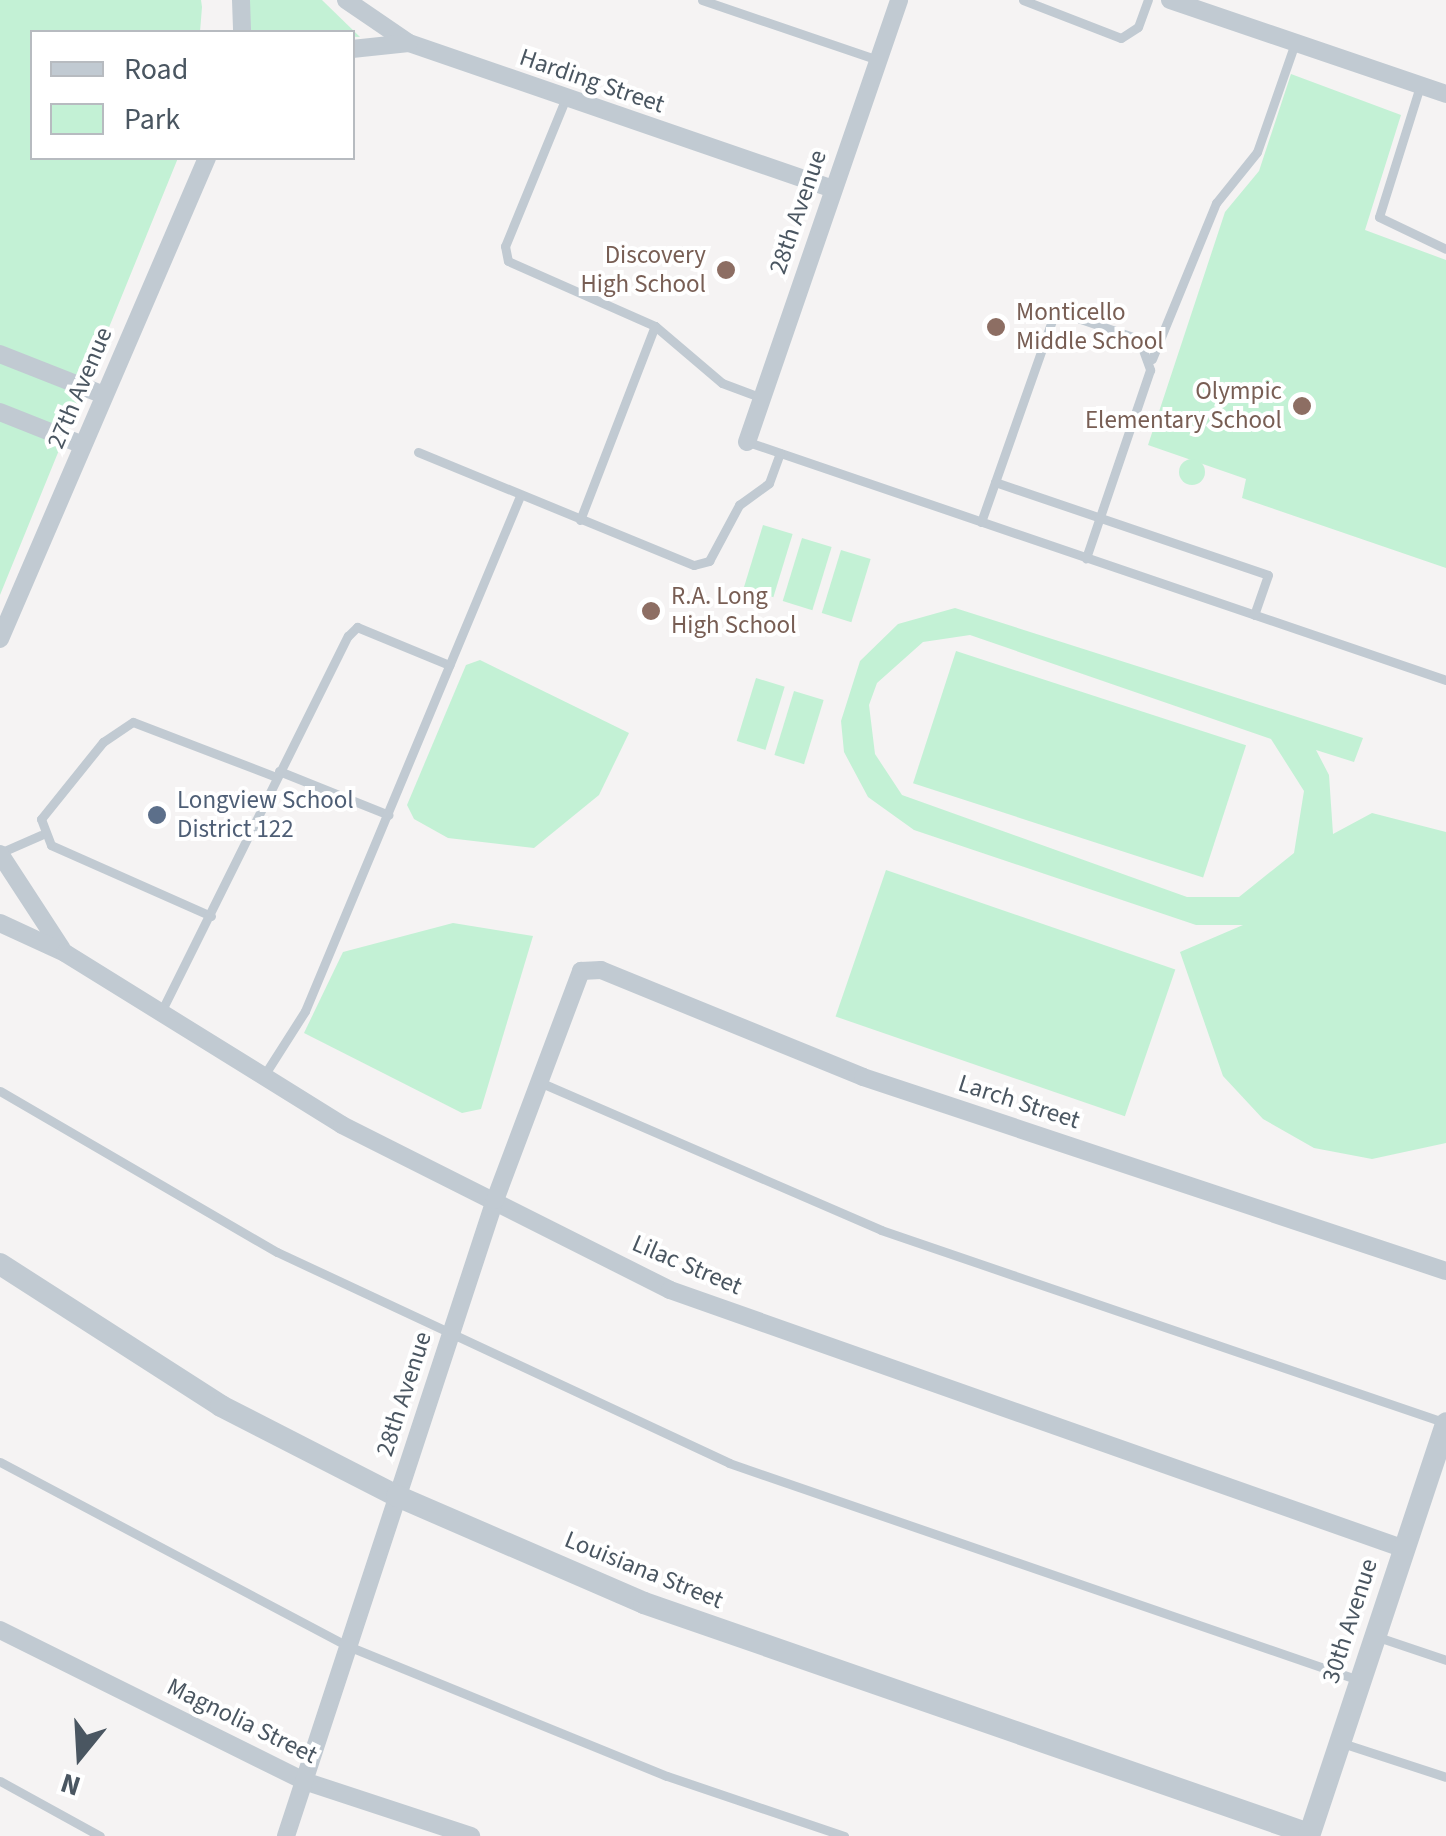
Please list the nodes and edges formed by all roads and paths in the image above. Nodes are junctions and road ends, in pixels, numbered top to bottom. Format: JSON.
{"nodes":[{"id":1,"x":241,"y":0,"type":"edge"},
{"id":2,"x":346,"y":0,"type":"edge"},
{"id":3,"x":702,"y":0,"type":"edge"},
{"id":4,"x":899,"y":0,"type":"edge"},
{"id":5,"x":1023,"y":0,"type":"edge"},
{"id":6,"x":1148,"y":0,"type":"edge"},
{"id":7,"x":1170,"y":0,"type":"edge"},
{"id":8,"x":242,"y":30,"type":"edge"},
{"id":9,"x":409,"y":43,"type":"junction"},
{"id":10,"x":1295,"y":44,"type":"junction"},
{"id":11,"x":355,"y":49,"type":"edge"},
{"id":12,"x":878,"y":60,"type":"junction"},
{"id":13,"x":1420,"y":86,"type":"junction"},
{"id":14,"x":1446,"y":94,"type":"edge"},
{"id":15,"x":566,"y":100,"type":"junction"},
{"id":16,"x":206,"y":160,"type":"edge"},
{"id":17,"x":832,"y":189,"type":"junction"},
{"id":18,"x":1446,"y":250,"type":"edge"},
{"id":19,"x":654,"y":326,"type":"junction"},
{"id":20,"x":0,"y":354,"type":"edge"},
{"id":21,"x":1152,"y":359,"type":"junction"},
{"id":22,"x":104,"y":395,"type":"junction"},
{"id":23,"x":762,"y":398,"type":"junction"},
{"id":24,"x":0,"y":412,"type":"edge"},
{"id":25,"x":747,"y":442,"type":"joint"},
{"id":26,"x":83,"y":444,"type":"junction"},
{"id":27,"x":418,"y":452,"type":"dead end"},
{"id":28,"x":780,"y":453,"type":"junction"},
{"id":29,"x":995,"y":482,"type":"junction"},
{"id":30,"x":520,"y":496,"type":"junction"},
{"id":31,"x":1100,"y":516,"type":"junction"},
{"id":32,"x":580,"y":520,"type":"junction"},
{"id":33,"x":981,"y":522,"type":"junction"},
{"id":34,"x":1086,"y":558,"type":"junction"},
{"id":35,"x":1254,"y":615,"type":"junction"},
{"id":36,"x":0,"y":639,"type":"edge"},
{"id":37,"x":449,"y":665,"type":"junction"},
{"id":38,"x":1446,"y":680,"type":"edge"},
{"id":39,"x":277,"y":774,"type":"junction"},
{"id":40,"x":389,"y":815,"type":"junction"},
{"id":41,"x":40,"y":835,"type":"junction"},
{"id":42,"x":0,"y":854,"type":"edge"},
{"id":43,"x":211,"y":916,"type":"junction"},
{"id":44,"x":0,"y":923,"type":"edge"},
{"id":45,"x":66,"y":953,"type":"junction"},
{"id":46,"x":581,"y":971,"type":"joint"},
{"id":47,"x":160,"y":1015,"type":"junction"},
{"id":48,"x":263,"y":1078,"type":"junction"},
{"id":49,"x":537,"y":1082,"type":"junction"},
{"id":50,"x":0,"y":1090,"type":"edge"},
{"id":51,"x":495,"y":1200,"type":"junction"},
{"id":52,"x":0,"y":1264,"type":"edge"},
{"id":53,"x":1446,"y":1271,"type":"edge"},
{"id":54,"x":449,"y":1339,"type":"junction"},
{"id":55,"x":1446,"y":1423,"type":"edge"},
{"id":56,"x":0,"y":1462,"type":"edge"},
{"id":57,"x":397,"y":1496,"type":"junction"},
{"id":58,"x":1402,"y":1548,"type":"junction"},
{"id":59,"x":0,"y":1630,"type":"edge"},
{"id":60,"x":1374,"y":1635,"type":"junction"},
{"id":61,"x":348,"y":1646,"type":"junction"},
{"id":62,"x":1446,"y":1660,"type":"edge"},
{"id":63,"x":1359,"y":1680,"type":"junction"},
{"id":64,"x":1339,"y":1742,"type":"junction"},
{"id":65,"x":1446,"y":1777,"type":"edge"},
{"id":66,"x":0,"y":1781,"type":"edge"},
{"id":67,"x":304,"y":1781,"type":"junction"},
{"id":68,"x":1309,"y":1835,"type":"edge"},
{"id":69,"x":100,"y":1836,"type":"edge"},
{"id":70,"x":286,"y":1836,"type":"edge"},
{"id":71,"x":471,"y":1836,"type":"edge"},
{"id":72,"x":844,"y":1836,"type":"edge"}],
"edges":[{"from":1,"to":8,"type":"street"},
{"from":2,"to":9,"type":"street","name":"Harding Street"},
{"from":3,"to":12,"type":"lane"},
{"from":4,"to":12,"type":"street","name":"28th Avenue"},
{"from":5,"to":6,"type":"lane"},
{"from":7,"to":10,"type":"street"},
{"from":9,"to":11,"type":"street"},
{"from":9,"to":15,"type":"street","name":"Harding Street"},
{"from":10,"to":13,"type":"street"},
{"from":10,"to":21,"type":"lane"},
{"from":12,"to":17,"type":"street","name":"28th Avenue"},
{"from":13,"to":14,"type":"street"},
{"from":13,"to":18,"type":"lane"},
{"from":15,"to":17,"type":"street","name":"Harding Street"},
{"from":15,"to":19,"type":"lane"},
{"from":16,"to":22,"type":"street","name":"27th Avenue"},
{"from":17,"to":23,"type":"street","name":"28th Avenue"},
{"from":19,"to":23,"type":"lane"},
{"from":19,"to":32,"type":"lane"},
{"from":20,"to":22,"type":"street"},
{"from":21,"to":29,"type":"lane"},
{"from":21,"to":31,"type":"lane"},
{"from":22,"to":26,"type":"street","name":"27th Avenue"},
{"from":23,"to":25,"type":"street","name":"28th Avenue"},
{"from":24,"to":26,"type":"street"},
{"from":25,"to":28,"type":"lane"},
{"from":26,"to":36,"type":"street","name":"27th Avenue"},
{"from":27,"to":30,"type":"lane"},
{"from":28,"to":32,"type":"lane"},
{"from":28,"to":33,"type":"lane"},
{"from":29,"to":31,"type":"lane"},
{"from":29,"to":33,"type":"lane"},
{"from":30,"to":32,"type":"lane"},
{"from":30,"to":37,"type":"lane"},
{"from":31,"to":34,"type":"lane"},
{"from":31,"to":35,"type":"lane"},
{"from":33,"to":34,"type":"lane"},
{"from":34,"to":35,"type":"lane"},
{"from":35,"to":38,"type":"lane"},
{"from":37,"to":39,"type":"lane"},
{"from":37,"to":40,"type":"lane"},
{"from":39,"to":40,"type":"lane"},
{"from":39,"to":41,"type":"lane"},
{"from":39,"to":43,"type":"lane"},
{"from":40,"to":48,"type":"lane"},
{"from":41,"to":42,"type":"lane"},
{"from":41,"to":43,"type":"lane"},
{"from":42,"to":45,"type":"street"},
{"from":43,"to":47,"type":"lane"},
{"from":44,"to":45,"type":"street","name":"Lilac Street"},
{"from":45,"to":47,"type":"street","name":"Lilac Street"},
{"from":46,"to":49,"type":"street","name":"28th Avenue"},
{"from":46,"to":53,"type":"street","name":"Larch Street"},
{"from":47,"to":48,"type":"street","name":"Lilac Street"},
{"from":48,"to":51,"type":"street","name":"Lilac Street"},
{"from":49,"to":51,"type":"street","name":"28th Avenue"},
{"from":49,"to":55,"type":"lane"},
{"from":50,"to":54,"type":"lane"},
{"from":51,"to":54,"type":"street","name":"28th Avenue"},
{"from":51,"to":58,"type":"street","name":"Lilac Street"},
{"from":52,"to":57,"type":"street","name":"Louisiana Street"},
{"from":54,"to":57,"type":"street","name":"28th Avenue"},
{"from":54,"to":63,"type":"lane"},
{"from":55,"to":58,"type":"street","name":"30th Avenue"},
{"from":56,"to":61,"type":"lane"},
{"from":57,"to":61,"type":"street","name":"28th Avenue"},
{"from":57,"to":68,"type":"street","name":"Louisiana Street"},
{"from":58,"to":60,"type":"street","name":"30th Avenue"},
{"from":59,"to":67,"type":"street","name":"Magnolia Street"},
{"from":60,"to":62,"type":"lane"},
{"from":60,"to":63,"type":"street","name":"30th Avenue"},
{"from":61,"to":67,"type":"street","name":"28th Avenue"},
{"from":61,"to":72,"type":"lane"},
{"from":63,"to":64,"type":"street","name":"30th Avenue"},
{"from":64,"to":65,"type":"lane"},
{"from":64,"to":68,"type":"street","name":"30th Avenue"},
{"from":66,"to":69,"type":"lane"},
{"from":67,"to":70,"type":"street","name":"28th Avenue"},
{"from":67,"to":71,"type":"street","name":"Magnolia Street"}]}
